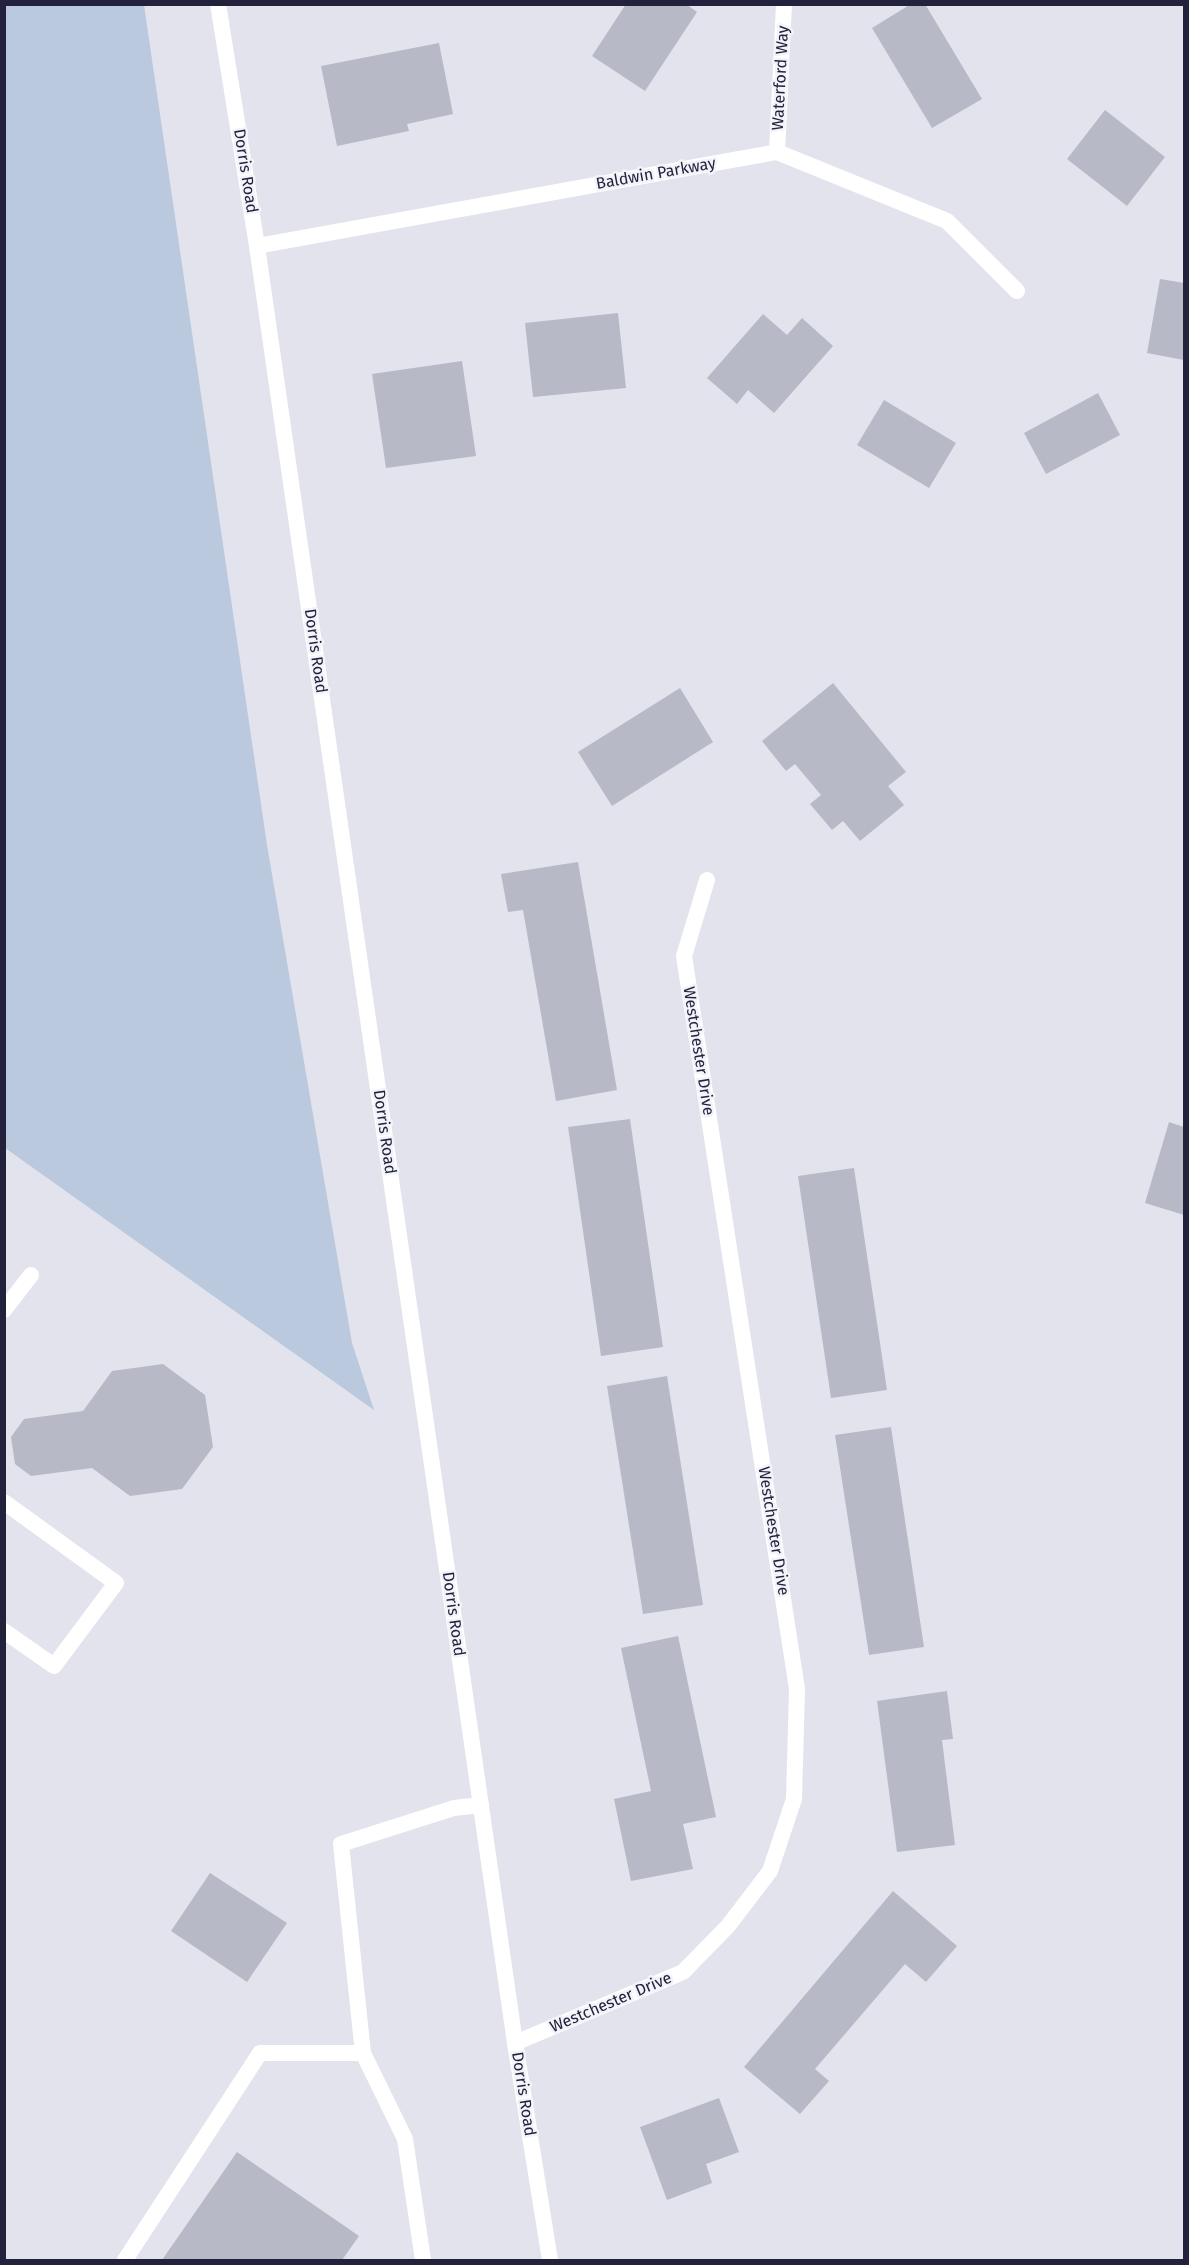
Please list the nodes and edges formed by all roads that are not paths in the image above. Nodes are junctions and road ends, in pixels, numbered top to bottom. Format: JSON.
{"nodes":[{"id":1,"x":218,"y":4,"type":"edge"},
{"id":2,"x":784,"y":4,"type":"edge"},
{"id":3,"x":777,"y":152,"type":"junction"},
{"id":4,"x":257,"y":246,"type":"junction"},
{"id":5,"x":1017,"y":291,"type":"dead end"},
{"id":6,"x":706,"y":880,"type":"dead end"},
{"id":7,"x":31,"y":1275,"type":"dead end"},
{"id":8,"x":4,"y":1310,"type":"edge"},
{"id":9,"x":4,"y":1502,"type":"edge"},
{"id":10,"x":4,"y":1631,"type":"edge"},
{"id":11,"x":480,"y":1805,"type":"junction"},
{"id":12,"x":515,"y":2043,"type":"junction"},
{"id":13,"x":363,"y":2053,"type":"junction"},
{"id":14,"x":124,"y":2260,"type":"edge"},
{"id":15,"x":423,"y":2260,"type":"edge"},
{"id":16,"x":550,"y":2260,"type":"edge"}],
"edges":[{"from":1,"to":4,"type":"street","name":"Dorris Road"},
{"from":2,"to":3,"type":"street","name":"Waterford Way"},
{"from":3,"to":4,"type":"street","name":"Baldwin Parkway"},
{"from":3,"to":5,"type":"street"},
{"from":4,"to":11,"type":"street","name":"Dorris Road"},
{"from":6,"to":12,"type":"street","name":"Westchester Drive"},
{"from":7,"to":8,"type":"street"},
{"from":9,"to":10,"type":"street"},
{"from":11,"to":12,"type":"street","name":"Dorris Road"},
{"from":11,"to":13,"type":"street"},
{"from":12,"to":16,"type":"street","name":"Dorris Road"},
{"from":13,"to":14,"type":"street"},
{"from":13,"to":15,"type":"street"}]}
